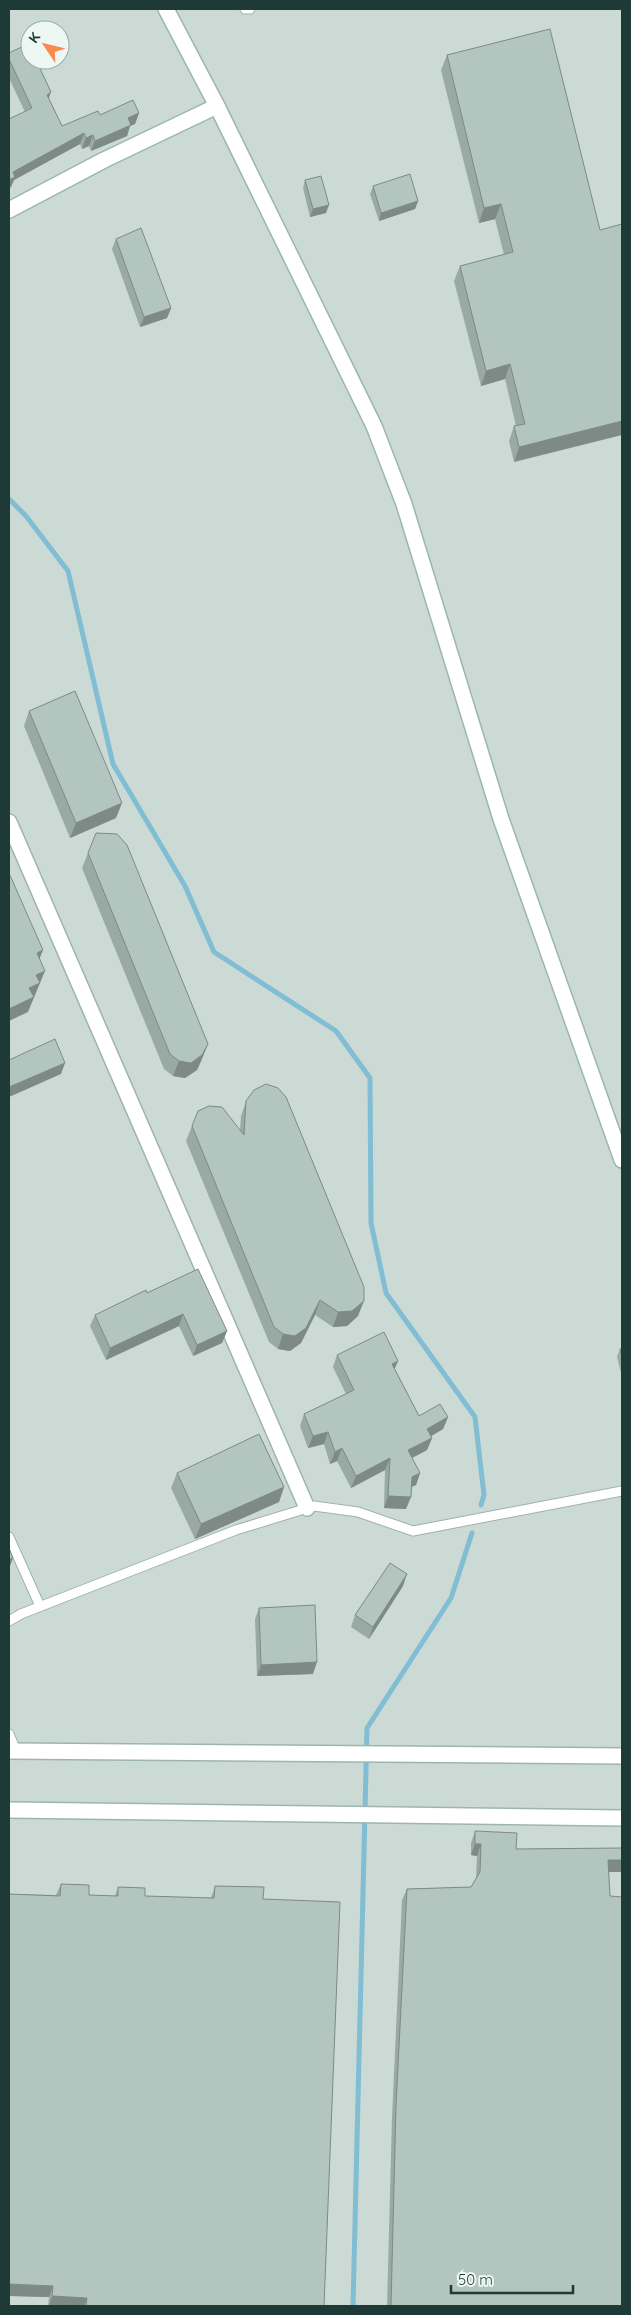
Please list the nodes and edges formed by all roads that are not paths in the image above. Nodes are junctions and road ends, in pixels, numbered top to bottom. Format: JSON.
{"nodes":[{"id":1,"x":166,"y":9,"type":"edge"},
{"id":2,"x":245,"y":9,"type":"edge"},
{"id":3,"x":250,"y":9,"type":"edge"},
{"id":4,"x":217,"y":106,"type":"junction"},
{"id":5,"x":9,"y":210,"type":"edge"},
{"id":6,"x":9,"y":822,"type":"edge"},
{"id":7,"x":622,"y":1160,"type":"edge"},
{"id":8,"x":622,"y":1491,"type":"edge"},
{"id":9,"x":307,"y":1508,"type":"junction"},
{"id":10,"x":9,"y":1537,"type":"edge"},
{"id":11,"x":40,"y":1606,"type":"junction"},
{"id":12,"x":9,"y":1621,"type":"edge"},
{"id":13,"x":9,"y":1734,"type":"edge"},
{"id":14,"x":12,"y":1751,"type":"edge"},
{"id":15,"x":622,"y":1756,"type":"edge"},
{"id":16,"x":9,"y":1810,"type":"edge"},
{"id":17,"x":622,"y":1818,"type":"edge"}],
"edges":[{"from":1,"to":4,"type":"street"},
{"from":2,"to":3,"type":"lane"},
{"from":4,"to":5,"type":"street"},
{"from":4,"to":7,"type":"street"},
{"from":6,"to":9,"type":"street"},
{"from":8,"to":9,"type":"lane"},
{"from":9,"to":11,"type":"lane"},
{"from":10,"to":11,"type":"lane"},
{"from":11,"to":12,"type":"lane"},
{"from":13,"to":14,"type":"lane"},
{"from":14,"to":15,"type":"street"},
{"from":16,"to":17,"type":"street"}]}
